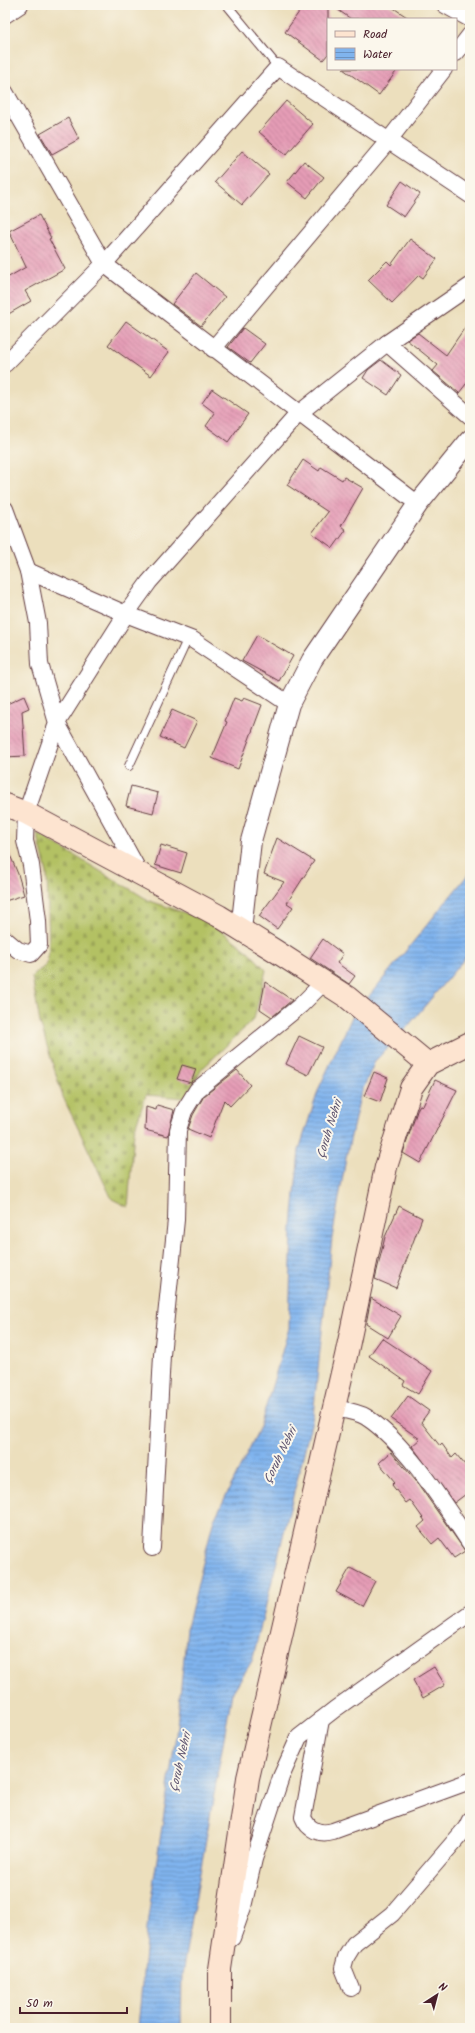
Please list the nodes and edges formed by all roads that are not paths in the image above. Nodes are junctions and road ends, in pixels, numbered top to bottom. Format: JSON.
{"nodes":[{"id":1,"x":20,"y":5,"type":"edge"},
{"id":2,"x":226,"y":5,"type":"edge"},
{"id":3,"x":445,"y":5,"type":"edge"},
{"id":4,"x":5,"y":15,"type":"edge"},
{"id":5,"x":470,"y":19,"type":"edge"},
{"id":6,"x":470,"y":35,"type":"edge"},
{"id":7,"x":457,"y":52,"type":"edge"},
{"id":8,"x":278,"y":67,"type":"junction"},
{"id":9,"x":443,"y":70,"type":"edge"},
{"id":10,"x":5,"y":92,"type":"edge"},
{"id":11,"x":389,"y":140,"type":"junction"},
{"id":12,"x":470,"y":195,"type":"edge"},
{"id":13,"x":104,"y":264,"type":"junction"},
{"id":14,"x":470,"y":286,"type":"edge"},
{"id":15,"x":387,"y":343,"type":"junction"},
{"id":16,"x":213,"y":349,"type":"junction"},
{"id":17,"x":5,"y":364,"type":"edge"},
{"id":18,"x":298,"y":414,"type":"junction"},
{"id":19,"x":470,"y":416,"type":"edge"},
{"id":20,"x":470,"y":440,"type":"edge"},
{"id":21,"x":418,"y":504,"type":"junction"},
{"id":22,"x":5,"y":510,"type":"edge"},
{"id":23,"x":28,"y":572,"type":"junction"},
{"id":24,"x":126,"y":614,"type":"junction"},
{"id":25,"x":188,"y":638,"type":"junction"},
{"id":26,"x":289,"y":704,"type":"junction"},
{"id":27,"x":57,"y":724,"type":"junction"},
{"id":28,"x":129,"y":766,"type":"dead end"},
{"id":29,"x":5,"y":805,"type":"edge"},
{"id":30,"x":26,"y":813,"type":"junction"},
{"id":31,"x":141,"y":875,"type":"junction"},
{"id":32,"x":241,"y":930,"type":"junction"},
{"id":33,"x":5,"y":939,"type":"edge"},
{"id":34,"x":324,"y":982,"type":"junction"},
{"id":35,"x":470,"y":1043,"type":"edge"},
{"id":36,"x":428,"y":1064,"type":"junction"},
{"id":37,"x":334,"y":1408,"type":"junction"},
{"id":38,"x":470,"y":1543,"type":"edge"},
{"id":39,"x":152,"y":1548,"type":"dead end"},
{"id":40,"x":470,"y":1613,"type":"edge"},
{"id":41,"x":321,"y":1720,"type":"junction"},
{"id":42,"x":470,"y":1781,"type":"edge"},
{"id":43,"x":470,"y":1820,"type":"edge"},
{"id":44,"x":220,"y":1969,"type":"junction"},
{"id":45,"x":350,"y":1988,"type":"dead end"},
{"id":46,"x":220,"y":2028,"type":"edge"}],
"edges":[{"from":1,"to":4,"type":"street"},
{"from":2,"to":8,"type":"lane"},
{"from":3,"to":5,"type":"street"},
{"from":6,"to":7,"type":"street"},
{"from":8,"to":11,"type":"street"},
{"from":8,"to":13,"type":"street"},
{"from":9,"to":11,"type":"street"},
{"from":10,"to":13,"type":"street"},
{"from":11,"to":12,"type":"street"},
{"from":11,"to":16,"type":"street"},
{"from":13,"to":16,"type":"street"},
{"from":13,"to":17,"type":"street"},
{"from":14,"to":15,"type":"street"},
{"from":15,"to":18,"type":"street"},
{"from":15,"to":19,"type":"street"},
{"from":16,"to":18,"type":"street"},
{"from":18,"to":21,"type":"street"},
{"from":18,"to":24,"type":"street"},
{"from":20,"to":21,"type":"street"},
{"from":21,"to":26,"type":"street"},
{"from":22,"to":23,"type":"street"},
{"from":23,"to":24,"type":"street"},
{"from":23,"to":27,"type":"street"},
{"from":24,"to":25,"type":"street"},
{"from":24,"to":27,"type":"street"},
{"from":25,"to":26,"type":"street"},
{"from":25,"to":28,"type":"lane"},
{"from":26,"to":32,"type":"street"},
{"from":27,"to":30,"type":"street"},
{"from":27,"to":31,"type":"street"},
{"from":29,"to":30,"type":"main road"},
{"from":30,"to":31,"type":"main road"},
{"from":30,"to":33,"type":"street"},
{"from":31,"to":32,"type":"main road"},
{"from":32,"to":34,"type":"main road"},
{"from":34,"to":36,"type":"main road"},
{"from":34,"to":39,"type":"street"},
{"from":35,"to":36,"type":"main road"},
{"from":36,"to":37,"type":"main road"},
{"from":37,"to":38,"type":"street"},
{"from":37,"to":44,"type":"main road"},
{"from":40,"to":41,"type":"street"},
{"from":41,"to":42,"type":"street"},
{"from":41,"to":44,"type":"street"},
{"from":43,"to":45,"type":"street"},
{"from":44,"to":46,"type":"main road"}]}
